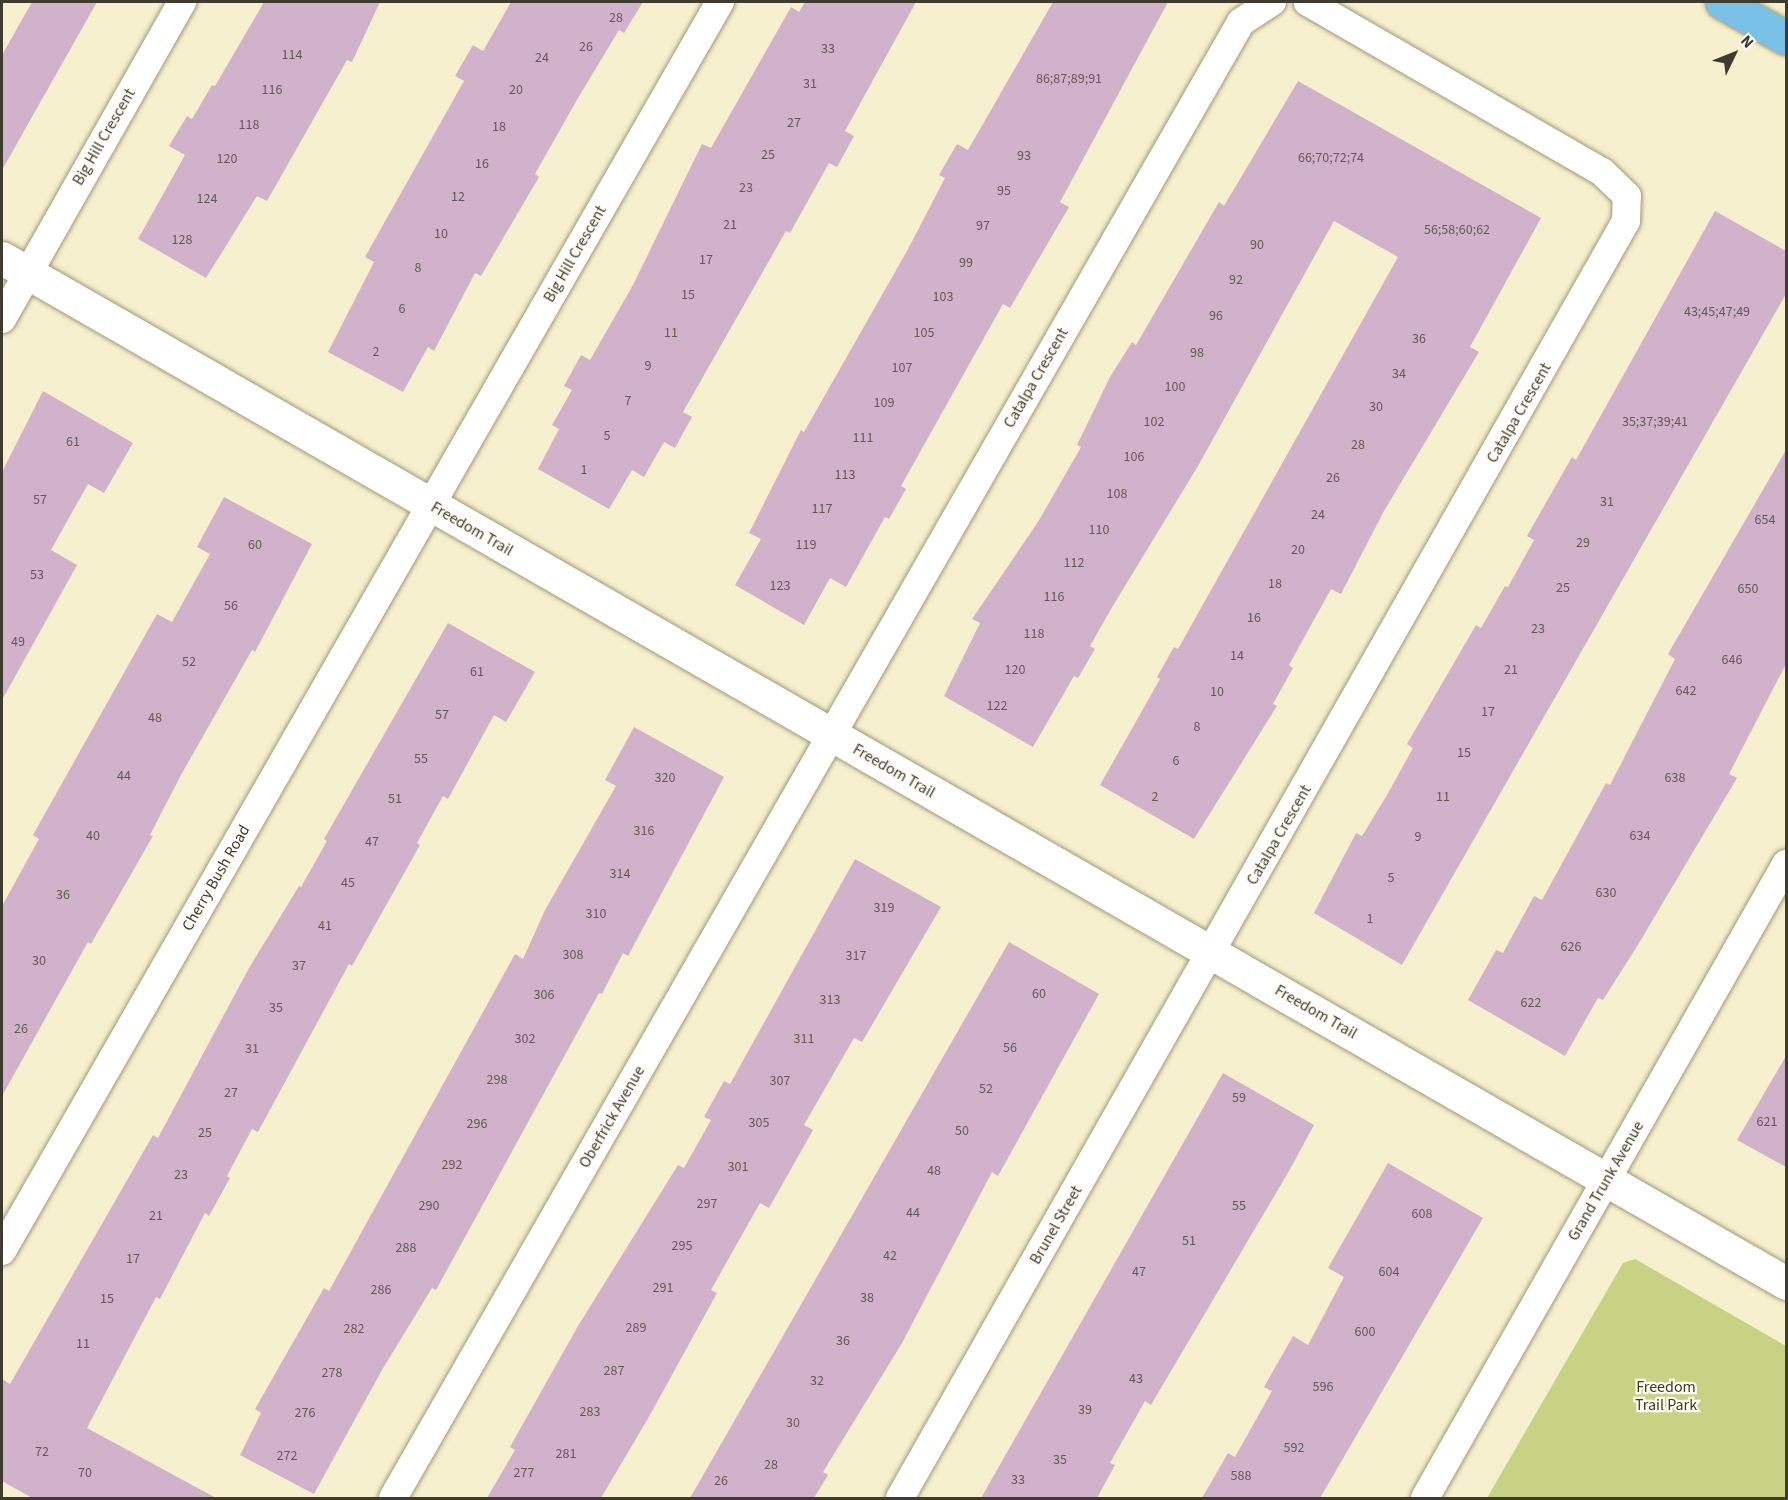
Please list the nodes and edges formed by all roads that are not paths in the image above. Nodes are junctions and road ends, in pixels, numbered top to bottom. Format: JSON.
{"nodes":[{"id":1,"x":182,"y":2,"type":"edge"},
{"id":2,"x":720,"y":2,"type":"edge"},
{"id":3,"x":1272,"y":2,"type":"edge"},
{"id":4,"x":1307,"y":2,"type":"edge"},
{"id":5,"x":1722,"y":2,"type":"edge"},
{"id":6,"x":1786,"y":38,"type":"edge"},
{"id":7,"x":14,"y":266,"type":"edge"},
{"id":8,"x":2,"y":319,"type":"edge"},
{"id":9,"x":431,"y":506,"type":"junction"},
{"id":10,"x":830,"y":735,"type":"junction"},
{"id":11,"x":1786,"y":864,"type":"edge"},
{"id":12,"x":1212,"y":952,"type":"junction"},
{"id":13,"x":1607,"y":1179,"type":"junction"},
{"id":14,"x":2,"y":1251,"type":"edge"},
{"id":15,"x":1786,"y":1283,"type":"edge"},
{"id":16,"x":393,"y":1498,"type":"edge"},
{"id":17,"x":900,"y":1498,"type":"edge"},
{"id":18,"x":1425,"y":1498,"type":"edge"}],
"edges":[{"from":1,"to":7,"type":"street","name":"Big Hill Crescent"},
{"from":2,"to":9,"type":"street","name":"Big Hill Crescent"},
{"from":3,"to":10,"type":"street","name":"Catalpa Crescent"},
{"from":4,"to":12,"type":"street","name":"Catalpa Crescent"},
{"from":5,"to":6,"type":"main road"},
{"from":7,"to":8,"type":"street","name":"Big Hill Crescent"},
{"from":7,"to":9,"type":"street","name":"Freedom Trail"},
{"from":9,"to":10,"type":"street","name":"Freedom Trail"},
{"from":9,"to":14,"type":"street","name":"Cherry Bush Road"},
{"from":10,"to":12,"type":"street","name":"Freedom Trail"},
{"from":10,"to":16,"type":"street","name":"Oberfrick Avenue"},
{"from":11,"to":13,"type":"street","name":"Grand Trunk Avenue"},
{"from":12,"to":13,"type":"street","name":"Freedom Trail"},
{"from":12,"to":17,"type":"street","name":"Brunel Street"},
{"from":13,"to":15,"type":"street","name":"Freedom Trail"},
{"from":13,"to":18,"type":"street","name":"Grand Trunk Avenue"}]}
